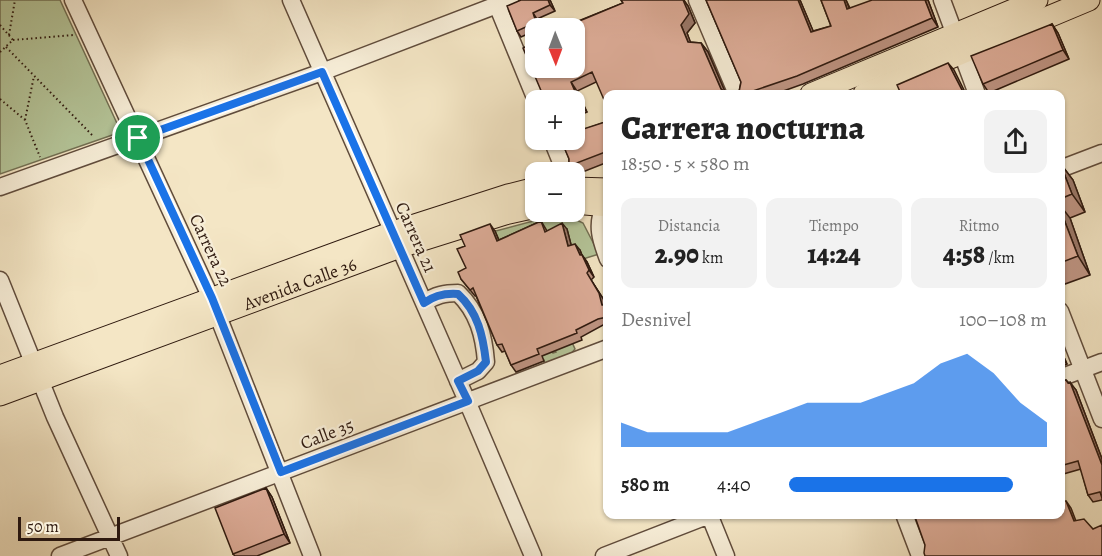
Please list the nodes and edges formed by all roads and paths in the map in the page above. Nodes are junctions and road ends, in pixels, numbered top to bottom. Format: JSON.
{"nodes":[{"id":1,"x":15,"y":0,"type":"edge"},
{"id":2,"x":74,"y":0,"type":"edge"},
{"id":3,"x":291,"y":0,"type":"edge"},
{"id":4,"x":697,"y":0,"type":"edge"},
{"id":5,"x":942,"y":0,"type":"edge"},
{"id":6,"x":1037,"y":0,"type":"edge"},
{"id":7,"x":1089,"y":0,"type":"edge"},
{"id":8,"x":503,"y":2,"type":"edge"},
{"id":9,"x":0,"y":25,"type":"edge"},
{"id":10,"x":89,"y":33,"type":"junction"},
{"id":11,"x":9,"y":35,"type":"junction"},
{"id":12,"x":13,"y":40,"type":"junction"},
{"id":13,"x":958,"y":44,"type":"junction"},
{"id":14,"x":6,"y":47,"type":"junction"},
{"id":15,"x":525,"y":47,"type":"edge"},
{"id":16,"x":516,"y":51,"type":"junction"},
{"id":17,"x":0,"y":53,"type":"edge"},
{"id":18,"x":322,"y":72,"type":"junction"},
{"id":19,"x":34,"y":76,"type":"junction"},
{"id":20,"x":532,"y":90,"type":"edge"},
{"id":21,"x":735,"y":90,"type":"edge"},
{"id":22,"x":823,"y":90,"type":"edge"},
{"id":23,"x":872,"y":90,"type":"edge"},
{"id":24,"x":975,"y":90,"type":"edge"},
{"id":25,"x":0,"y":99,"type":"edge"},
{"id":26,"x":25,"y":120,"type":"junction"},
{"id":27,"x":138,"y":138,"type":"junction"},
{"id":28,"x":106,"y":150,"type":"junction"},
{"id":29,"x":1102,"y":153,"type":"edge"},
{"id":30,"x":1065,"y":167,"type":"edge"},
{"id":31,"x":45,"y":171,"type":"junction"},
{"id":32,"x":0,"y":187,"type":"edge"},
{"id":33,"x":525,"y":191,"type":"edge"},
{"id":34,"x":585,"y":192,"type":"edge"},
{"id":35,"x":603,"y":199,"type":"edge"},
{"id":36,"x":603,"y":200,"type":"edge"},
{"id":37,"x":585,"y":202,"type":"edge"},
{"id":38,"x":525,"y":209,"type":"edge"},
{"id":39,"x":603,"y":214,"type":"edge"},
{"id":40,"x":396,"y":240,"type":"junction"},
{"id":41,"x":603,"y":242,"type":"edge"},
{"id":42,"x":0,"y":280,"type":"edge"},
{"id":43,"x":424,"y":303,"type":"junction"},
{"id":44,"x":215,"y":306,"type":"junction"},
{"id":45,"x":1065,"y":324,"type":"edge"},
{"id":46,"x":603,"y":350,"type":"edge"},
{"id":47,"x":1102,"y":362,"type":"edge"},
{"id":48,"x":1083,"y":369,"type":"junction"},
{"id":49,"x":36,"y":372,"type":"junction"},
{"id":50,"x":0,"y":376,"type":"edge"},
{"id":51,"x":1065,"y":376,"type":"edge"},
{"id":52,"x":458,"y":381,"type":"junction"},
{"id":53,"x":0,"y":395,"type":"edge"},
{"id":54,"x":468,"y":401,"type":"junction"},
{"id":55,"x":1102,"y":419,"type":"edge"},
{"id":56,"x":281,"y":472,"type":"junction"},
{"id":57,"x":700,"y":519,"type":"edge"},
{"id":58,"x":712,"y":519,"type":"edge"},
{"id":59,"x":906,"y":519,"type":"edge"},
{"id":60,"x":111,"y":537,"type":"junction"},
{"id":61,"x":60,"y":556,"type":"edge"},
{"id":62,"x":119,"y":556,"type":"edge"},
{"id":63,"x":312,"y":556,"type":"edge"},
{"id":64,"x":533,"y":556,"type":"edge"},
{"id":65,"x":604,"y":556,"type":"edge"},
{"id":66,"x":726,"y":556,"type":"edge"},
{"id":67,"x":920,"y":556,"type":"edge"}],
"edges":[{"from":1,"to":11,"type":"path"},
{"from":2,"to":10,"type":"street","name":"Carrera 22"},
{"from":3,"to":18,"type":"street","name":"Carrera 21"},
{"from":4,"to":21,"type":"street"},
{"from":5,"to":13,"type":"street"},
{"from":6,"to":13,"type":"main road"},
{"from":7,"to":13,"type":"main road"},
{"from":8,"to":16,"type":"street"},
{"from":8,"to":18,"type":"street"},
{"from":9,"to":11,"type":"path"},
{"from":10,"to":12,"type":"path"},
{"from":10,"to":27,"type":"street","name":"Carrera 22"},
{"from":11,"to":12,"type":"path"},
{"from":12,"to":14,"type":"path"},
{"from":13,"to":22,"type":"main road"},
{"from":13,"to":23,"type":"main road"},
{"from":13,"to":24,"type":"street"},
{"from":14,"to":17,"type":"path"},
{"from":14,"to":19,"type":"path"},
{"from":15,"to":16,"type":"street"},
{"from":16,"to":20,"type":"street"},
{"from":18,"to":27,"type":"street"},
{"from":18,"to":40,"type":"street","name":"Carrera 21"},
{"from":19,"to":26,"type":"path"},
{"from":19,"to":28,"type":"path"},
{"from":25,"to":26,"type":"path"},
{"from":26,"to":31,"type":"path"},
{"from":27,"to":28,"type":"street"},
{"from":27,"to":44,"type":"street","name":"Carrera 22"},
{"from":28,"to":31,"type":"street"},
{"from":29,"to":30,"type":"street"},
{"from":31,"to":32,"type":"street"},
{"from":33,"to":40,"type":"main road","name":"Avenida Calle 36"},
{"from":34,"to":35,"type":"main road"},
{"from":36,"to":37,"type":"main road"},
{"from":38,"to":40,"type":"main road","name":"Avenida Calle 36"},
{"from":39,"to":41,"type":"street"},
{"from":40,"to":43,"type":"street","name":"Carrera 21"},
{"from":40,"to":44,"type":"main road","name":"Avenida Calle 36"},
{"from":42,"to":49,"type":"street"},
{"from":43,"to":52,"type":"street","name":"Carrera 21"},
{"from":43,"to":52,"type":"street"},
{"from":44,"to":49,"type":"main road","name":"Avenida Calle 36"},
{"from":44,"to":56,"type":"street","name":"Carrera 22"},
{"from":45,"to":48,"type":"street"},
{"from":46,"to":54,"type":"street","name":"Calle 35"},
{"from":47,"to":48,"type":"street"},
{"from":48,"to":51,"type":"street"},
{"from":48,"to":55,"type":"street"},
{"from":49,"to":50,"type":"main road","name":"Avenida Calle 36"},
{"from":49,"to":53,"type":"main road","name":"Avenida Calle 36"},
{"from":49,"to":60,"type":"street"},
{"from":52,"to":54,"type":"street","name":"Carrera 21"},
{"from":54,"to":56,"type":"street","name":"Calle 35"},
{"from":54,"to":64,"type":"street","name":"Carrera 21"},
{"from":56,"to":60,"type":"street","name":"Calle 35"},
{"from":56,"to":63,"type":"street","name":"Carrera 22"},
{"from":57,"to":65,"type":"street"},
{"from":58,"to":66,"type":"street"},
{"from":59,"to":67,"type":"street"},
{"from":60,"to":61,"type":"street","name":"Calle 35"},
{"from":60,"to":62,"type":"street"}]}
